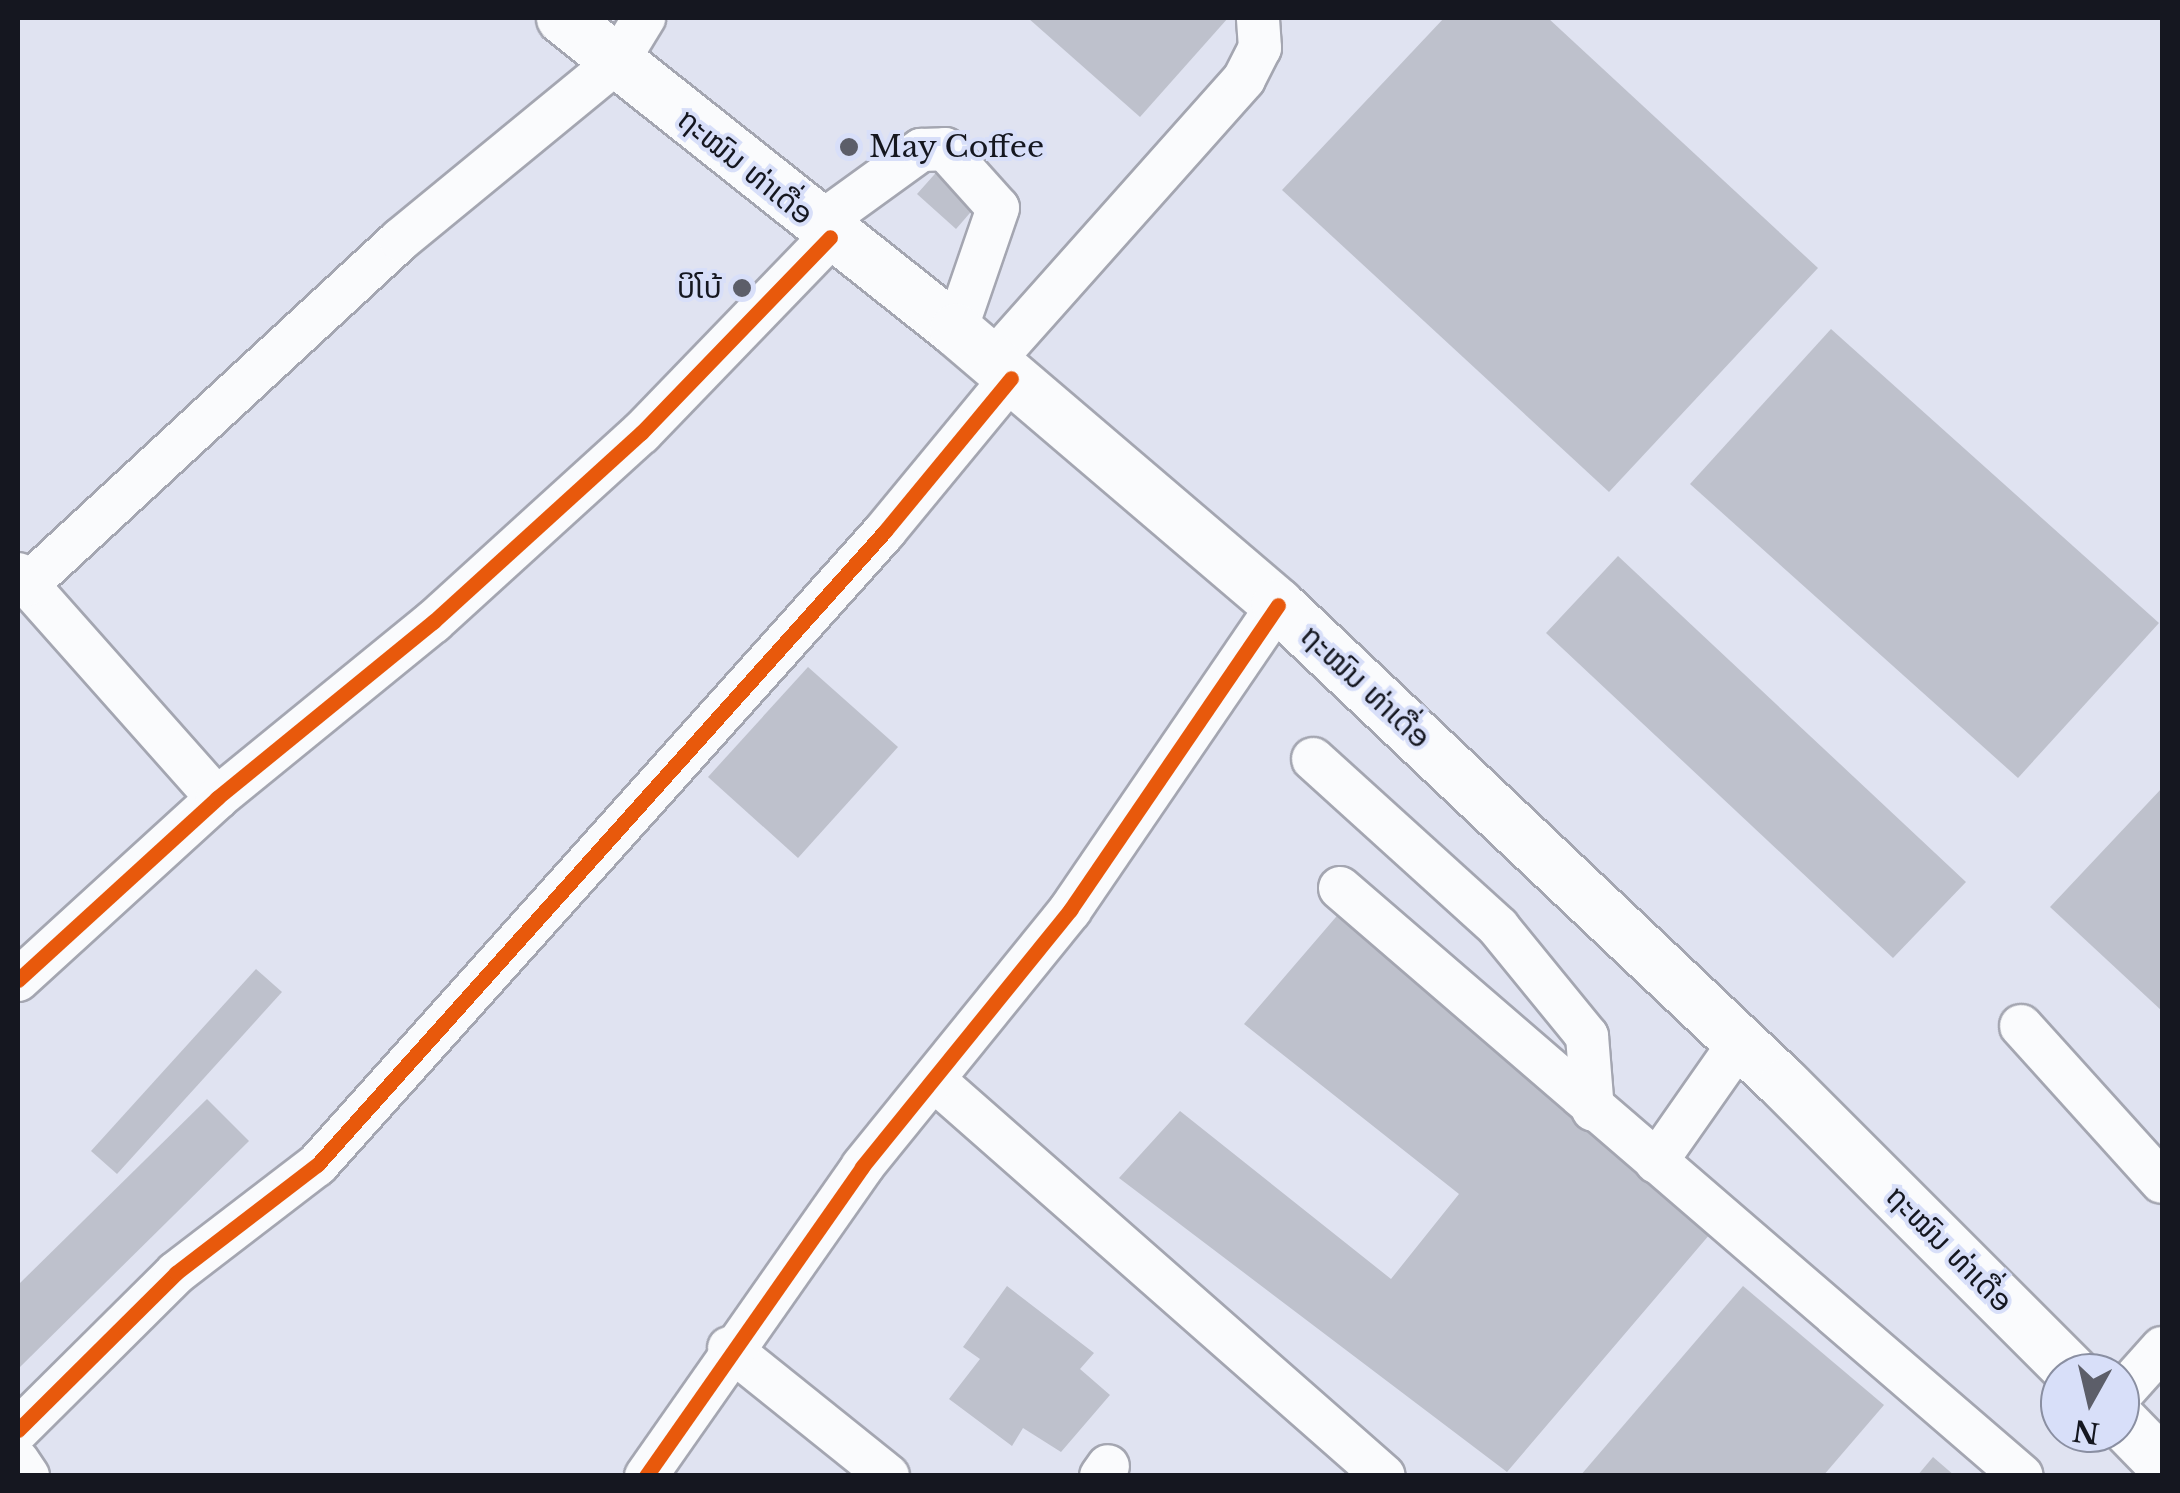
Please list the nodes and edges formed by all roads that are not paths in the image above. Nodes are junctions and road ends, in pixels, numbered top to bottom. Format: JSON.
{"nodes":[{"id":1,"x":563,"y":18,"type":"edge"},
{"id":2,"x":644,"y":18,"type":"edge"},
{"id":3,"x":1258,"y":18,"type":"edge"},
{"id":4,"x":617,"y":62,"type":"junction"},
{"id":5,"x":823,"y":231,"type":"junction"},
{"id":6,"x":986,"y":356,"type":"junction"},
{"id":7,"x":23,"y":579,"type":"edge"},
{"id":8,"x":1278,"y":606,"type":"junction"},
{"id":9,"x":1312,"y":759,"type":"dead end"},
{"id":10,"x":217,"y":798,"type":"junction"},
{"id":11,"x":1340,"y":888,"type":"dead end"},
{"id":12,"x":18,"y":980,"type":"edge"},
{"id":13,"x":2021,"y":1026,"type":"dead end"},
{"id":14,"x":1740,"y":1042,"type":"junction"},
{"id":15,"x":934,"y":1080,"type":"junction"},
{"id":16,"x":1593,"y":1110,"type":"junction"},
{"id":17,"x":1656,"y":1162,"type":"junction"},
{"id":18,"x":2162,"y":1182,"type":"edge"},
{"id":19,"x":729,"y":1348,"type":"junction"},
{"id":20,"x":2162,"y":1348,"type":"edge"},
{"id":21,"x":2053,"y":1353,"type":"edge"},
{"id":22,"x":2140,"y":1373,"type":"edge"},
{"id":23,"x":18,"y":1430,"type":"edge"},
{"id":24,"x":2140,"y":1441,"type":"edge"},
{"id":25,"x":18,"y":1461,"type":"edge"},
{"id":26,"x":2162,"y":1464,"type":"edge"},
{"id":27,"x":28,"y":1476,"type":"edge"},
{"id":28,"x":646,"y":1476,"type":"edge"},
{"id":29,"x":888,"y":1476,"type":"edge"},
{"id":30,"x":1384,"y":1476,"type":"edge"},
{"id":31,"x":2022,"y":1476,"type":"edge"}],
"edges":[{"from":1,"to":4,"type":"main road","name":"ຖະໝົນ ທ່າເດື່ອ"},
{"from":2,"to":4,"type":"street"},
{"from":3,"to":6,"type":"street"},
{"from":4,"to":5,"type":"main road","name":"ຖະໝົນ ທ່າເດື່ອ"},
{"from":4,"to":7,"type":"street"},
{"from":5,"to":6,"type":"main road","name":"ຖະໝົນ ທ່າເດື່ອ"},
{"from":5,"to":6,"type":"street"},
{"from":5,"to":10,"type":"street"},
{"from":6,"to":8,"type":"main road","name":"ຖະໝົນ ທ່າເດື່ອ"},
{"from":6,"to":23,"type":"street"},
{"from":7,"to":10,"type":"street"},
{"from":8,"to":14,"type":"main road","name":"ຖະໝົນ ທ່າເດື່ອ"},
{"from":8,"to":15,"type":"street"},
{"from":9,"to":16,"type":"street"},
{"from":10,"to":12,"type":"street"},
{"from":11,"to":16,"type":"street"},
{"from":13,"to":18,"type":"street"},
{"from":14,"to":17,"type":"street"},
{"from":14,"to":21,"type":"main road","name":"ຖະໝົນ ທ່າເດື່ອ"},
{"from":15,"to":19,"type":"street"},
{"from":15,"to":30,"type":"street"},
{"from":16,"to":17,"type":"street"},
{"from":17,"to":31,"type":"street"},
{"from":19,"to":28,"type":"street"},
{"from":19,"to":29,"type":"street"},
{"from":20,"to":22,"type":"street"},
{"from":24,"to":26,"type":"main road"},
{"from":25,"to":27,"type":"street"}]}
